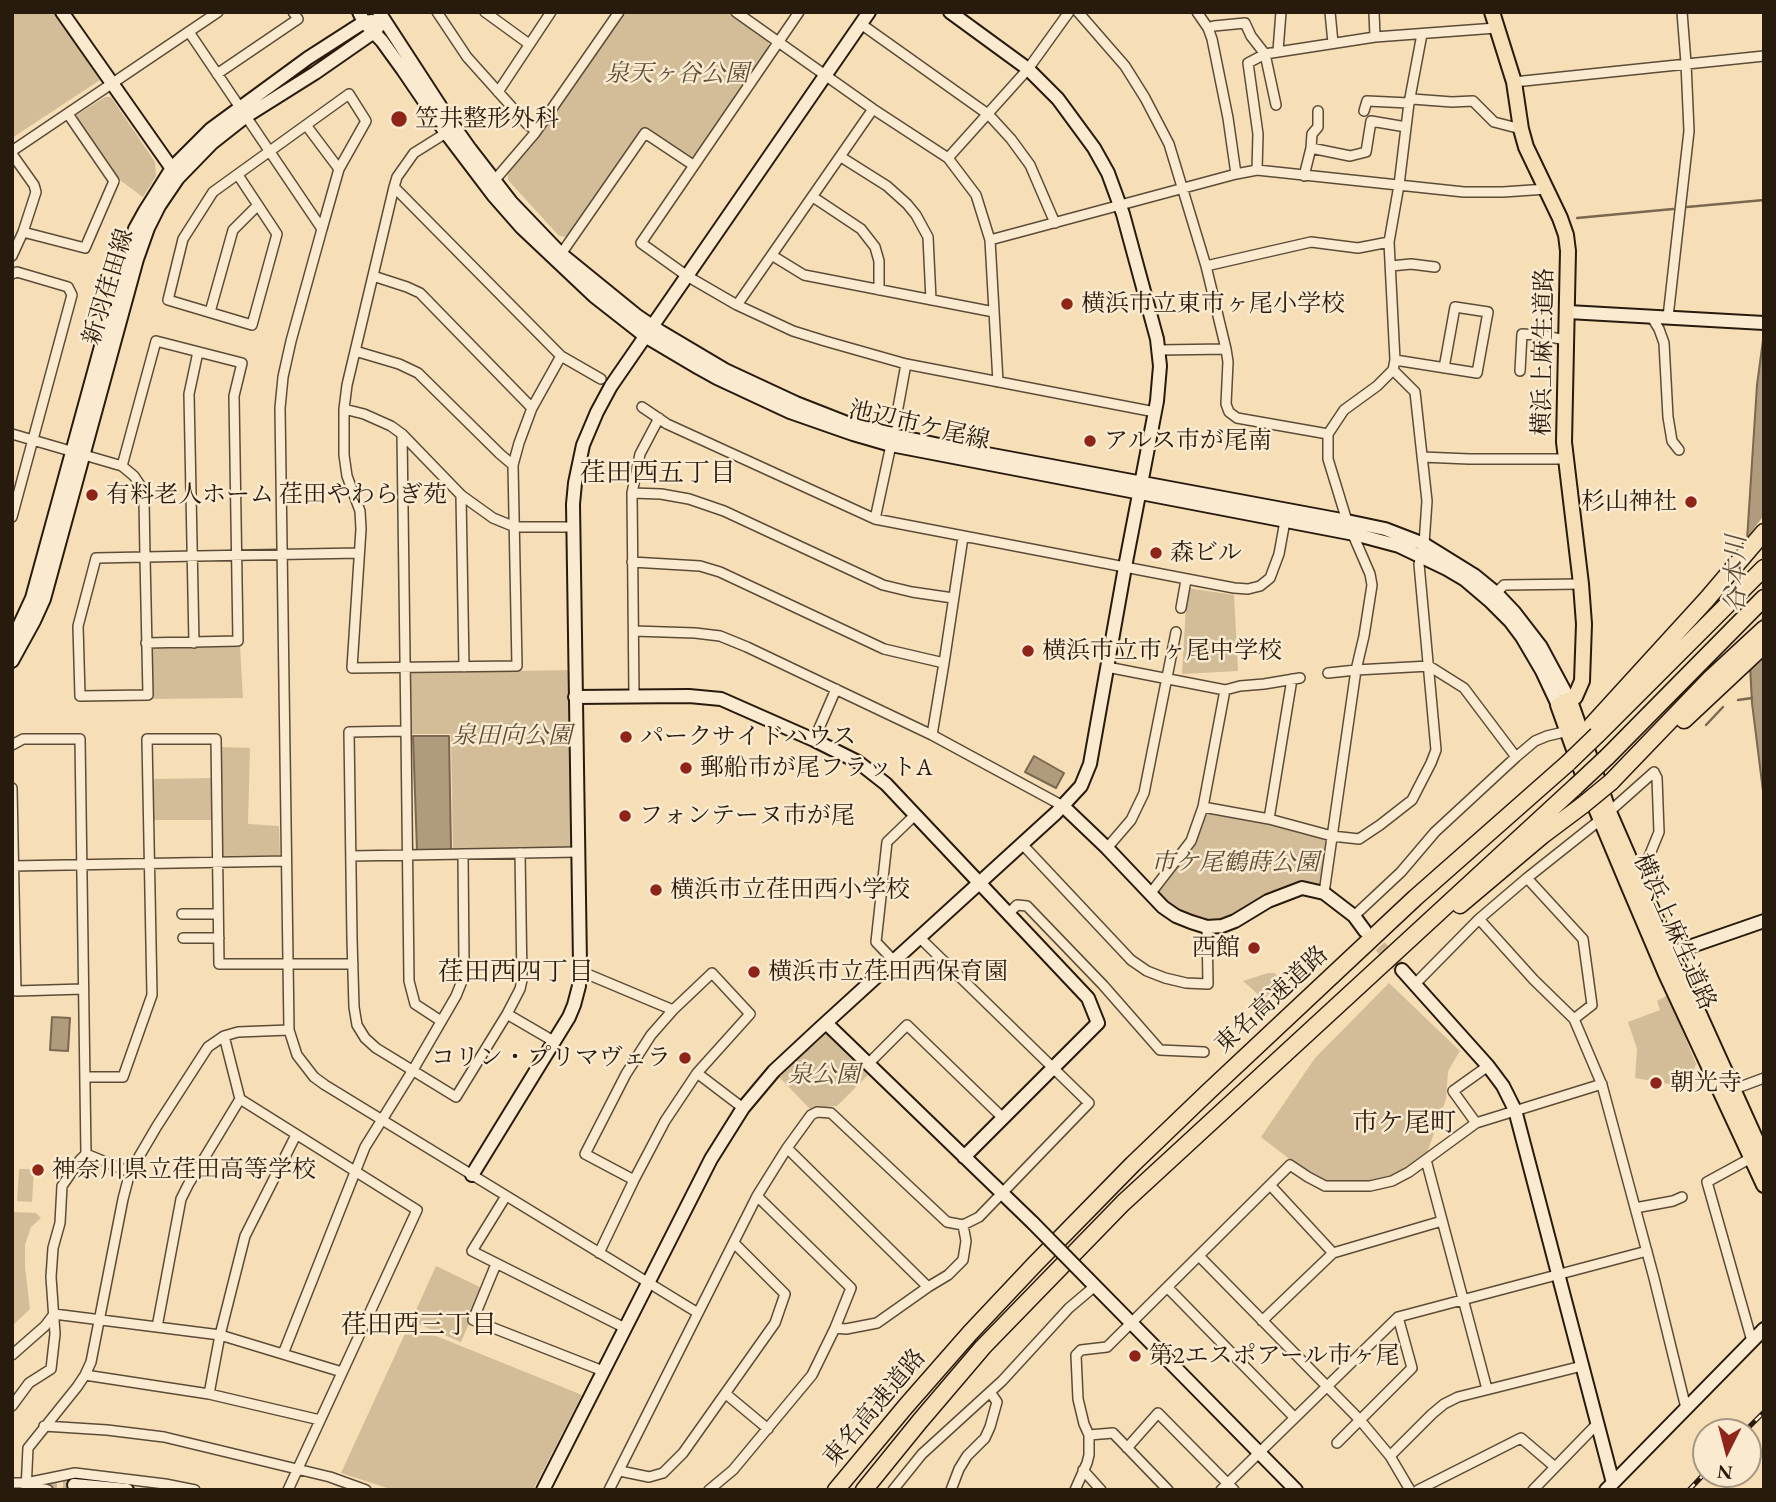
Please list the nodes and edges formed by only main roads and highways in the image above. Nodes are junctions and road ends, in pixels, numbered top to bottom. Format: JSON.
{"nodes":[{"id":1,"x":1492,"y":12,"type":"edge"},
{"id":2,"x":1764,"y":532,"type":"edge"},
{"id":3,"x":1764,"y":568,"type":"edge"},
{"id":4,"x":1764,"y":598,"type":"edge"},
{"id":5,"x":1764,"y":629,"type":"edge"},
{"id":6,"x":1764,"y":645,"type":"edge"},
{"id":7,"x":1564,"y":703,"type":"junction"},
{"id":8,"x":1672,"y":725,"type":"junction"},
{"id":9,"x":1595,"y":730,"type":"junction"},
{"id":10,"x":1605,"y":816,"type":"junction"},
{"id":11,"x":1665,"y":956,"type":"junction"},
{"id":12,"x":1335,"y":1009,"type":"junction"},
{"id":13,"x":1757,"y":1158,"type":"edge"},
{"id":14,"x":1764,"y":1185,"type":"edge"},
{"id":15,"x":836,"y":1490,"type":"edge"},
{"id":16,"x":864,"y":1490,"type":"edge"}],
"edges":[{"from":1,"to":7,"type":"main road","name":"横浜上麻生道路"},
{"from":2,"to":9,"type":"highway"},
{"from":3,"to":9,"type":"highway","name":"東名高速道路"},
{"from":4,"to":12,"type":"highway","name":"東名高速道路","bridge":true},
{"from":5,"to":8,"type":"highway"},
{"from":6,"to":8,"type":"highway"},
{"from":7,"to":10,"type":"main road","name":"横浜上麻生道路"},
{"from":7,"to":10,"type":"main road","name":"横浜上麻生道路"},
{"from":8,"to":12,"type":"highway","bridge":true},
{"from":9,"to":15,"type":"highway","name":"東名高速道路","bridge":true},
{"from":10,"to":11,"type":"main road","name":"横浜上麻生道路"},
{"from":10,"to":11,"type":"main road","name":"横浜上麻生道路"},
{"from":11,"to":13,"type":"main road","name":"横浜上麻生道路"},
{"from":12,"to":16,"type":"highway","name":"東名高速道路"},
{"from":13,"to":14,"type":"main road","name":"横浜上麻生道路"}]}
